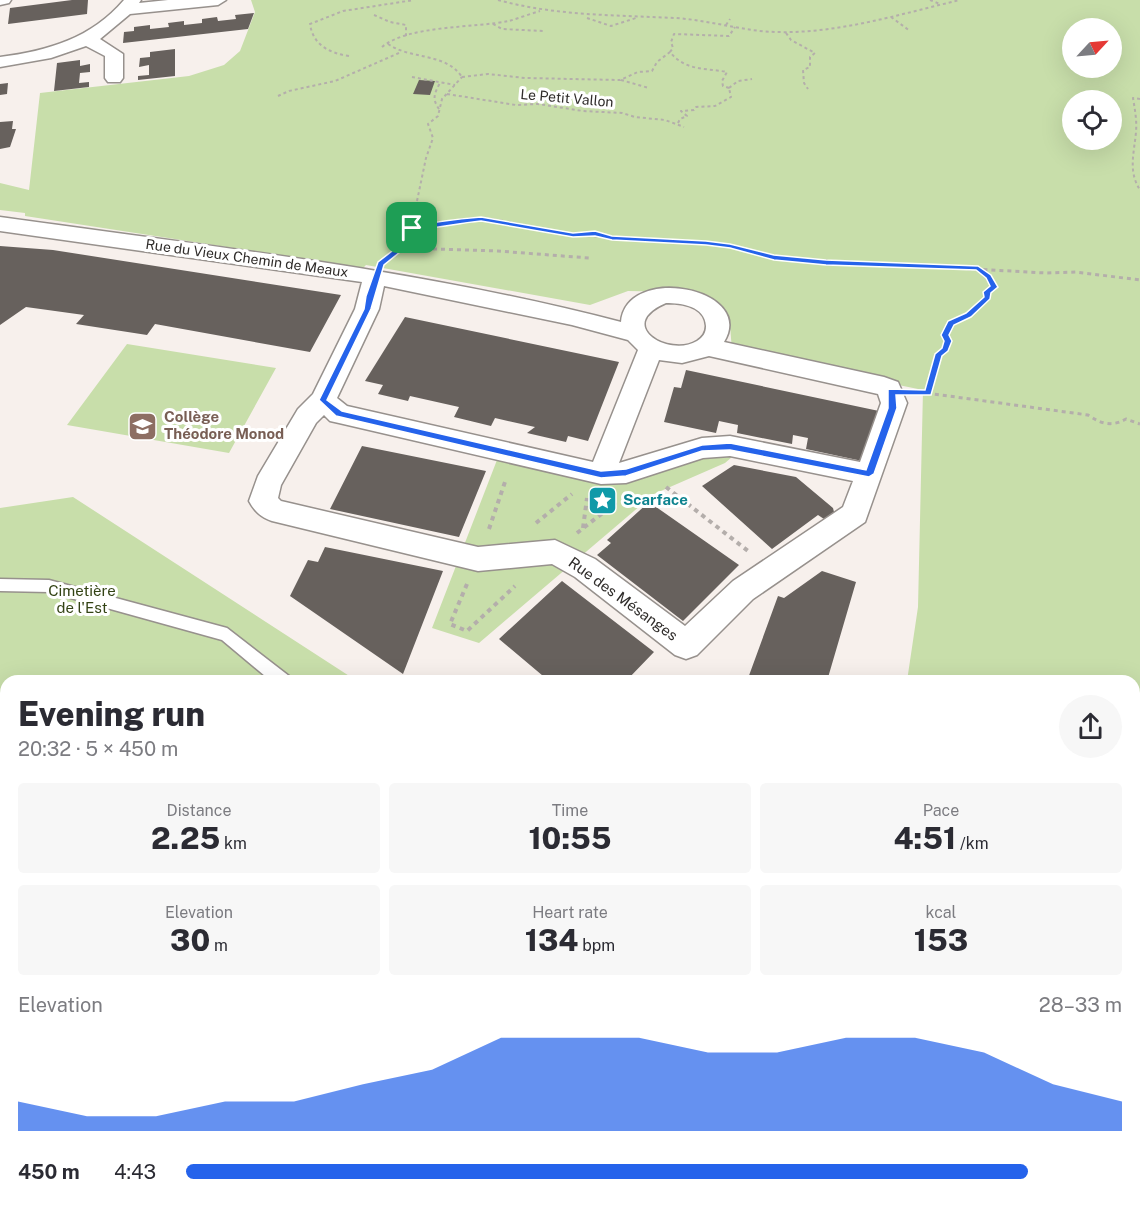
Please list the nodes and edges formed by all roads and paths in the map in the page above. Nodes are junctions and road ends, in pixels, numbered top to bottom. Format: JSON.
{"nodes":[{"id":1,"x":218,"y":0,"type":"edge"},
{"id":2,"x":414,"y":0,"type":"edge"},
{"id":3,"x":498,"y":0,"type":"edge"},
{"id":4,"x":930,"y":0,"type":"edge"},
{"id":5,"x":960,"y":0,"type":"edge"},
{"id":6,"x":129,"y":4,"type":"edge"},
{"id":7,"x":941,"y":4,"type":"junction"},
{"id":8,"x":541,"y":10,"type":"junction"},
{"id":9,"x":374,"y":15,"type":"dead end"},
{"id":10,"x":583,"y":17,"type":"junction"},
{"id":11,"x":637,"y":17,"type":"junction"},
{"id":12,"x":891,"y":17,"type":"junction"},
{"id":13,"x":730,"y":19,"type":"dead end"},
{"id":14,"x":492,"y":24,"type":"junction"},
{"id":15,"x":725,"y":25,"type":"junction"},
{"id":16,"x":735,"y":27,"type":"junction"},
{"id":17,"x":543,"y":31,"type":"dead end"},
{"id":18,"x":910,"y":31,"type":"dead end"},
{"id":19,"x":786,"y":32,"type":"junction"},
{"id":20,"x":406,"y":36,"type":"junction"},
{"id":21,"x":87,"y":39,"type":"junction"},
{"id":22,"x":388,"y":44,"type":"junction"},
{"id":23,"x":382,"y":47,"type":"dead end"},
{"id":24,"x":670,"y":52,"type":"junction"},
{"id":25,"x":399,"y":53,"type":"junction"},
{"id":26,"x":349,"y":56,"type":"dead end"},
{"id":27,"x":0,"y":62,"type":"edge"},
{"id":28,"x":412,"y":77,"type":"dead end"},
{"id":29,"x":462,"y":77,"type":"junction"},
{"id":30,"x":114,"y":78,"type":"dead end"},
{"id":31,"x":752,"y":79,"type":"dead end"},
{"id":32,"x":620,"y":80,"type":"junction"},
{"id":33,"x":440,"y":83,"type":"junction"},
{"id":34,"x":456,"y":85,"type":"junction"},
{"id":35,"x":650,"y":88,"type":"dead end"},
{"id":36,"x":729,"y":88,"type":"junction"},
{"id":37,"x":808,"y":89,"type":"dead end"},
{"id":38,"x":447,"y":94,"type":"junction"},
{"id":39,"x":278,"y":96,"type":"dead end"},
{"id":40,"x":1140,"y":99,"type":"edge"},
{"id":41,"x":439,"y":109,"type":"junction"},
{"id":42,"x":678,"y":123,"type":"junction"},
{"id":43,"x":684,"y":127,"type":"dead end"},
{"id":44,"x":1140,"y":189,"type":"edge"},
{"id":45,"x":0,"y":224,"type":"edge"},
{"id":46,"x":412,"y":228,"type":"junction"},
{"id":47,"x":401,"y":248,"type":"junction"},
{"id":48,"x":589,"y":258,"type":"dead end"},
{"id":49,"x":978,"y":268,"type":"junction"},
{"id":50,"x":375,"y":277,"type":"junction"},
{"id":51,"x":1140,"y":280,"type":"edge"},
{"id":52,"x":642,"y":341,"type":"junction"},
{"id":53,"x":706,"y":347,"type":"junction"},
{"id":54,"x":891,"y":392,"type":"junction"},
{"id":55,"x":928,"y":393,"type":"junction"},
{"id":56,"x":323,"y":400,"type":"junction"},
{"id":57,"x":1140,"y":425,"type":"edge"},
{"id":58,"x":510,"y":470,"type":"dead end"},
{"id":59,"x":869,"y":474,"type":"junction"},
{"id":60,"x":661,"y":483,"type":"dead end"},
{"id":61,"x":595,"y":484,"type":"junction"},
{"id":62,"x":575,"y":491,"type":"dead end"},
{"id":63,"x":621,"y":499,"type":"dead end"},
{"id":64,"x":583,"y":528,"type":"junction"},
{"id":65,"x":528,"y":530,"type":"dead end"},
{"id":66,"x":486,"y":536,"type":"dead end"},
{"id":67,"x":569,"y":540,"type":"dead end"},
{"id":68,"x":751,"y":553,"type":"dead end"},
{"id":69,"x":468,"y":581,"type":"dead end"},
{"id":70,"x":0,"y":585,"type":"edge"},
{"id":71,"x":516,"y":586,"type":"dead end"},
{"id":72,"x":276,"y":675,"type":"edge"}],
"edges":[{"from":1,"to":6,"type":"street"},
{"from":2,"to":26,"type":"path"},
{"from":3,"to":8,"type":"path"},
{"from":4,"to":7,"type":"path"},
{"from":5,"to":7,"type":"path"},
{"from":6,"to":21,"type":"street"},
{"from":7,"to":12,"type":"path"},
{"from":8,"to":10,"type":"path"},
{"from":8,"to":14,"type":"path"},
{"from":9,"to":20,"type":"path"},
{"from":10,"to":11,"type":"path"},
{"from":10,"to":11,"type":"path"},
{"from":11,"to":15,"type":"path"},
{"from":12,"to":18,"type":"path"},
{"from":12,"to":19,"type":"path"},
{"from":13,"to":15,"type":"path"},
{"from":14,"to":17,"type":"path"},
{"from":14,"to":20,"type":"path"},
{"from":15,"to":16,"type":"path"},
{"from":16,"to":19,"type":"path"},
{"from":16,"to":24,"type":"path"},
{"from":19,"to":37,"type":"path"},
{"from":20,"to":22,"type":"path"},
{"from":21,"to":27,"type":"street"},
{"from":21,"to":30,"type":"street"},
{"from":22,"to":23,"type":"path"},
{"from":22,"to":25,"type":"path"},
{"from":24,"to":32,"type":"path"},
{"from":24,"to":36,"type":"path"},
{"from":25,"to":29,"type":"path"},
{"from":25,"to":39,"type":"path"},
{"from":28,"to":33,"type":"path"},
{"from":29,"to":32,"type":"path"},
{"from":29,"to":34,"type":"path"},
{"from":31,"to":36,"type":"path"},
{"from":32,"to":35,"type":"path"},
{"from":33,"to":34,"type":"path"},
{"from":33,"to":41,"type":"path"},
{"from":34,"to":38,"type":"path"},
{"from":36,"to":42,"type":"path"},
{"from":38,"to":41,"type":"path"},
{"from":38,"to":42,"type":"path","name":"Le Petit Vallon"},
{"from":40,"to":44,"type":"path"},
{"from":41,"to":46,"type":"path"},
{"from":42,"to":43,"type":"path","name":"Le Petit Vallon"},
{"from":45,"to":50,"type":"street","name":"Rue du Vieux Chemin de Meaux"},
{"from":46,"to":47,"type":"path"},
{"from":46,"to":49,"type":"path"},
{"from":47,"to":48,"type":"path"},
{"from":47,"to":50,"type":"path"},
{"from":49,"to":51,"type":"path"},
{"from":49,"to":55,"type":"path"},
{"from":50,"to":52,"type":"street","name":"Rue du Vieux Chemin de Meaux"},
{"from":50,"to":56,"type":"street","name":"Rue des Mésanges"},
{"from":52,"to":53,"type":"street"},
{"from":52,"to":53,"type":"street"},
{"from":52,"to":61,"type":"street"},
{"from":53,"to":54,"type":"street"},
{"from":54,"to":55,"type":"path"},
{"from":54,"to":59,"type":"street","name":"Rue des Mésanges"},
{"from":55,"to":57,"type":"path"},
{"from":56,"to":59,"type":"street","name":"Rue des Mésanges"},
{"from":56,"to":61,"type":"street"},
{"from":58,"to":66,"type":"path"},
{"from":59,"to":61,"type":"street"},
{"from":60,"to":68,"type":"path"},
{"from":61,"to":64,"type":"path"},
{"from":62,"to":65,"type":"path"},
{"from":63,"to":64,"type":"path"},
{"from":64,"to":67,"type":"path"},
{"from":69,"to":71,"type":"path"},
{"from":70,"to":72,"type":"lane"}]}
